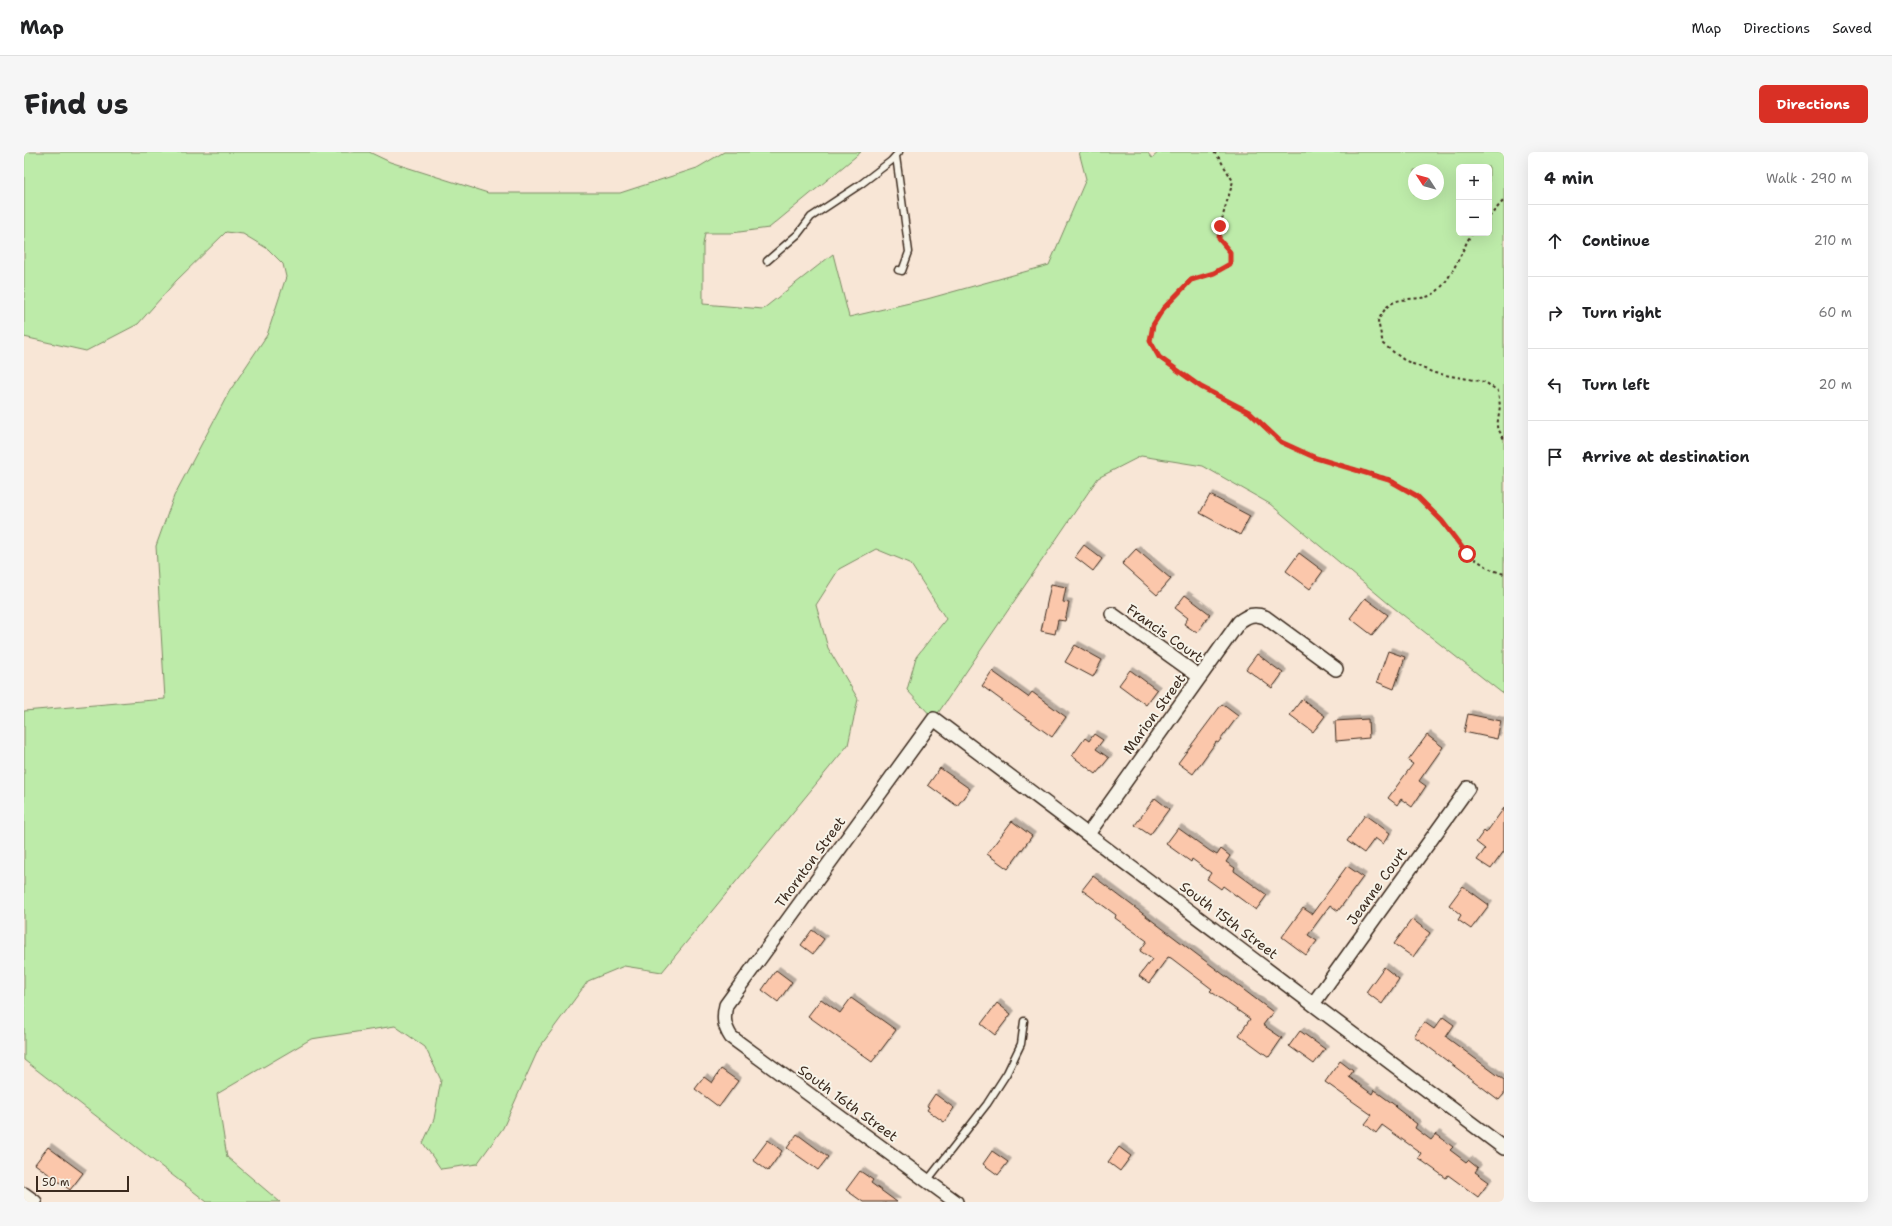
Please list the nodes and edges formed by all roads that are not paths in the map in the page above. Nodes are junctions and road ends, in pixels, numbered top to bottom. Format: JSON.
{"nodes":[{"id":1,"x":897,"y":154,"type":"edge"},
{"id":2,"x":767,"y":261,"type":"dead end"},
{"id":3,"x":898,"y":270,"type":"dead end"},
{"id":4,"x":1112,"y":614,"type":"dead end"},
{"id":5,"x":1336,"y":670,"type":"dead end"},
{"id":6,"x":1200,"y":677,"type":"junction"},
{"id":7,"x":934,"y":719,"type":"joint"},
{"id":8,"x":1468,"y":788,"type":"dead end"},
{"id":9,"x":1088,"y":834,"type":"junction"},
{"id":10,"x":1313,"y":1004,"type":"junction"},
{"id":11,"x":1024,"y":1021,"type":"dead end"},
{"id":12,"x":725,"y":1027,"type":"joint"},
{"id":13,"x":1504,"y":1148,"type":"edge"},
{"id":14,"x":927,"y":1181,"type":"junction"},
{"id":15,"x":24,"y":1194,"type":"edge"},
{"id":16,"x":35,"y":1202,"type":"edge"},
{"id":17,"x":956,"y":1202,"type":"edge"}],
"edges":[{"from":1,"to":2,"type":"lane"},
{"from":1,"to":3,"type":"lane"},
{"from":4,"to":6,"type":"street","name":"Francis Court"},
{"from":5,"to":6,"type":"street","name":"Marion Street"},
{"from":6,"to":9,"type":"street","name":"Marion Street"},
{"from":7,"to":9,"type":"street","name":"South 15th Street"},
{"from":7,"to":12,"type":"street","name":"Thornton Street"},
{"from":8,"to":10,"type":"street","name":"Jeanne Court"},
{"from":9,"to":10,"type":"street","name":"South 15th Street"},
{"from":10,"to":13,"type":"street","name":"South 15th Street"},
{"from":11,"to":14,"type":"lane"},
{"from":12,"to":14,"type":"street","name":"South 16th Street"},
{"from":14,"to":17,"type":"street","name":"South 16th Street"},
{"from":15,"to":16,"type":"street"}]}
